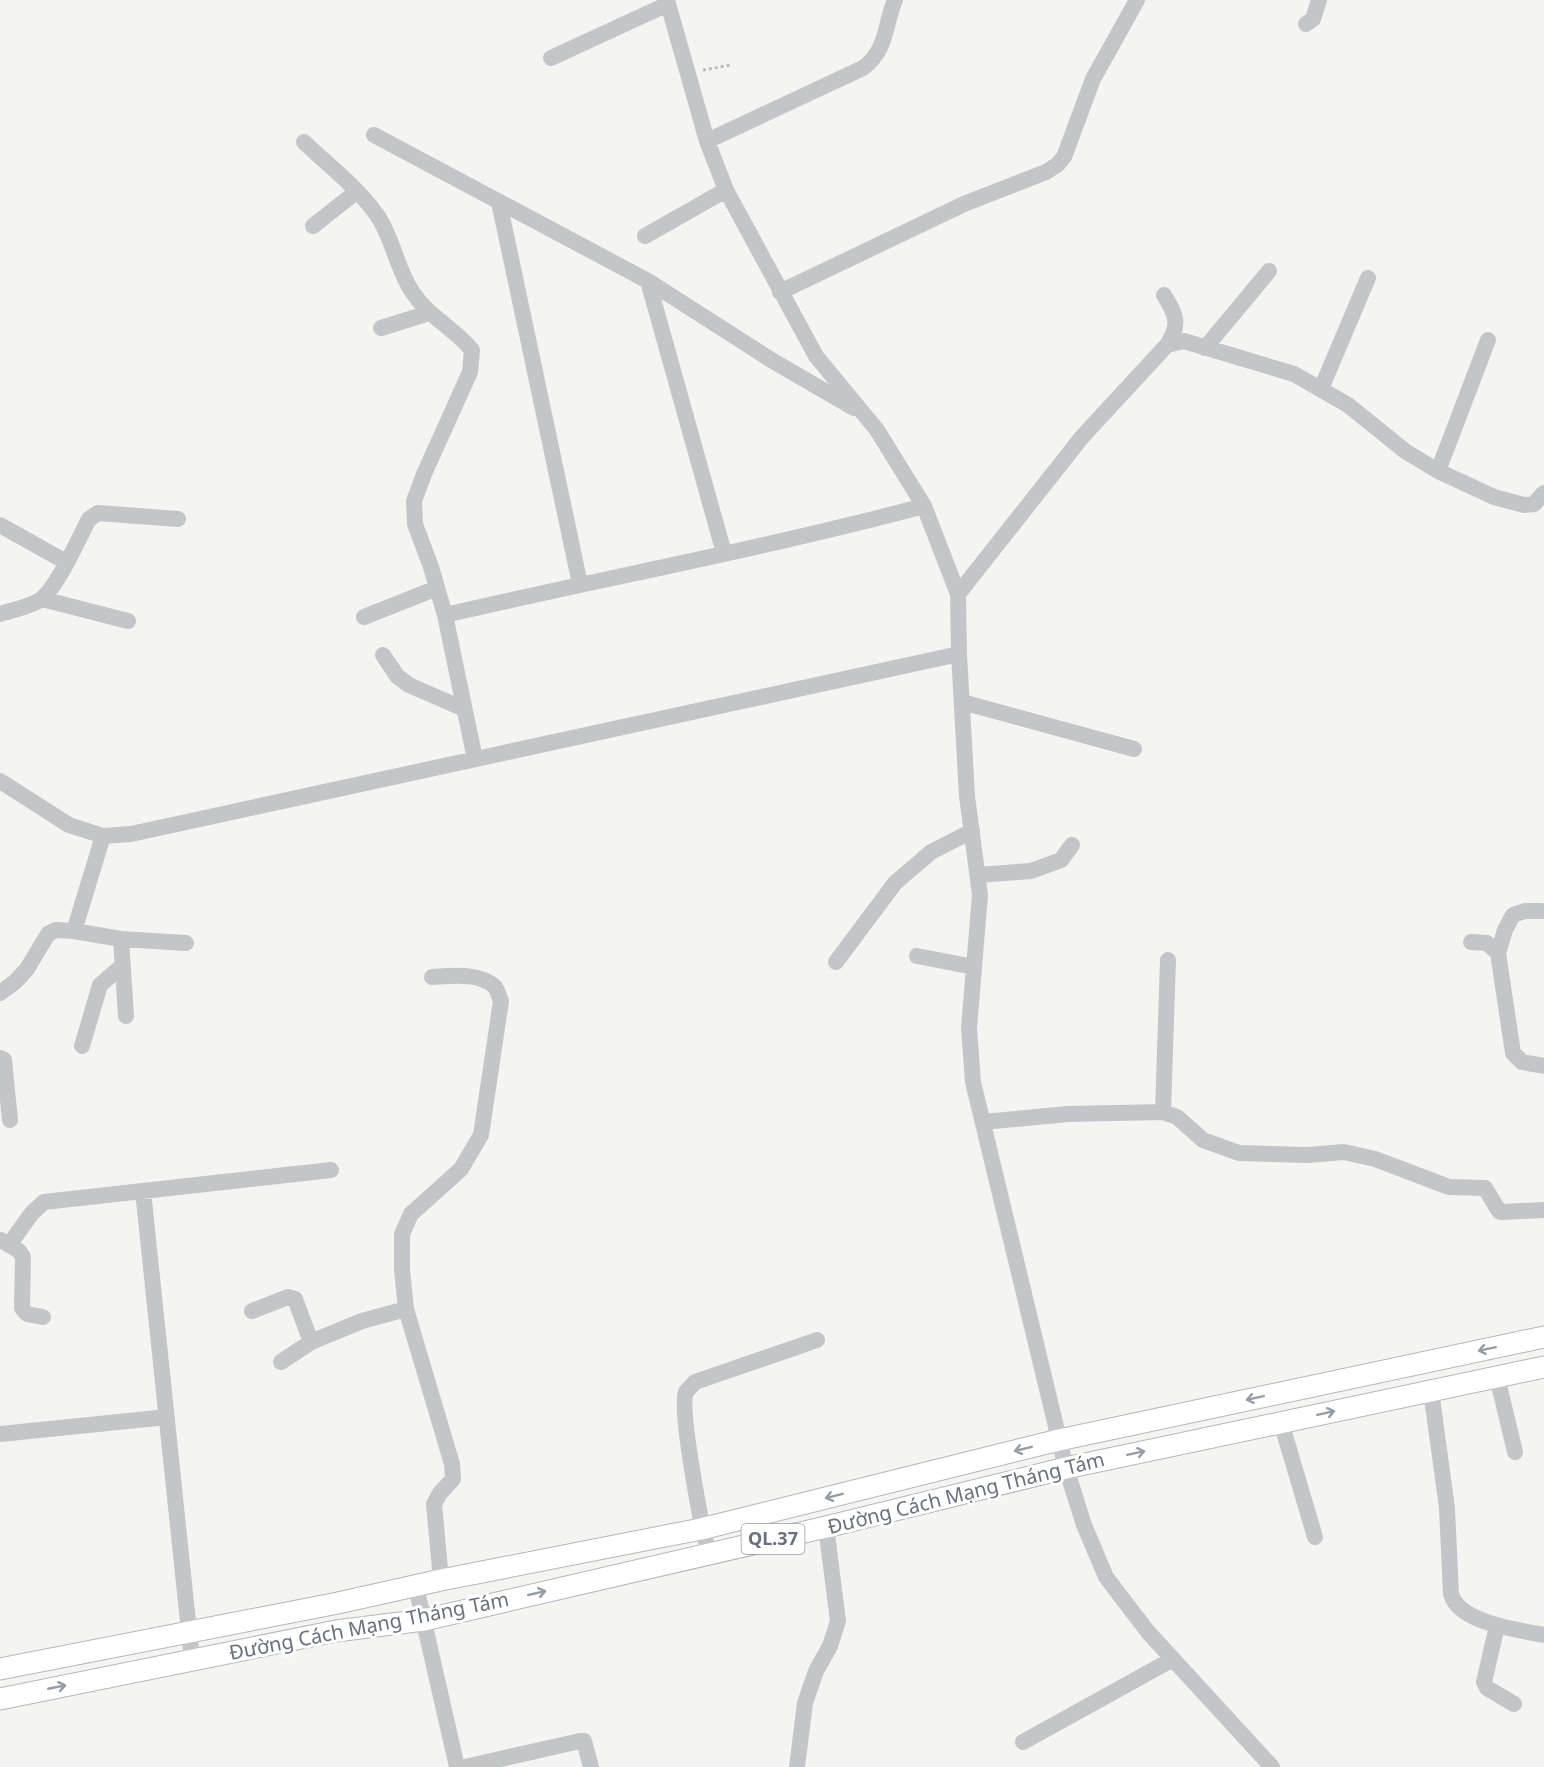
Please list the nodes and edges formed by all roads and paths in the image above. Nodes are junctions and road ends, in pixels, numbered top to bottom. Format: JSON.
{"nodes":[{"id":1,"x":895,"y":0,"type":"edge"},
{"id":2,"x":1137,"y":0,"type":"edge"},
{"id":3,"x":1319,"y":0,"type":"edge"},
{"id":4,"x":668,"y":2,"type":"edge"},
{"id":5,"x":1306,"y":24,"type":"dead end"},
{"id":6,"x":551,"y":58,"type":"dead end"},
{"id":7,"x":731,"y":65,"type":"dead end"},
{"id":8,"x":687,"y":75,"type":"junction"},
{"id":9,"x":374,"y":135,"type":"dead end"},
{"id":10,"x":707,"y":141,"type":"junction"},
{"id":11,"x":304,"y":142,"type":"dead end"},
{"id":12,"x":726,"y":190,"type":"junction"},
{"id":13,"x":356,"y":192,"type":"junction"},
{"id":14,"x":499,"y":202,"type":"junction"},
{"id":15,"x":313,"y":226,"type":"dead end"},
{"id":16,"x":645,"y":236,"type":"dead end"},
{"id":17,"x":1269,"y":271,"type":"dead end"},
{"id":18,"x":1368,"y":278,"type":"dead end"},
{"id":19,"x":648,"y":281,"type":"junction"},
{"id":20,"x":780,"y":292,"type":"junction"},
{"id":21,"x":1164,"y":295,"type":"dead end"},
{"id":22,"x":429,"y":313,"type":"junction"},
{"id":23,"x":381,"y":328,"type":"dead end"},
{"id":24,"x":1488,"y":340,"type":"dead end"},
{"id":25,"x":1167,"y":345,"type":"junction"},
{"id":26,"x":1205,"y":348,"type":"junction"},
{"id":27,"x":1322,"y":389,"type":"junction"},
{"id":28,"x":862,"y":413,"type":"junction"},
{"id":29,"x":1438,"y":471,"type":"junction"},
{"id":30,"x":1544,"y":493,"type":"edge"},
{"id":31,"x":924,"y":506,"type":"junction"},
{"id":32,"x":178,"y":519,"type":"dead end"},
{"id":33,"x":0,"y":525,"type":"edge"},
{"id":34,"x":724,"y":554,"type":"junction"},
{"id":35,"x":66,"y":562,"type":"junction"},
{"id":36,"x":580,"y":584,"type":"junction"},
{"id":37,"x":437,"y":588,"type":"junction"},
{"id":38,"x":958,"y":594,"type":"junction"},
{"id":39,"x":42,"y":599,"type":"junction"},
{"id":40,"x":0,"y":614,"type":"edge"},
{"id":41,"x":445,"y":615,"type":"junction"},
{"id":42,"x":364,"y":617,"type":"dead end"},
{"id":43,"x":128,"y":621,"type":"dead end"},
{"id":44,"x":959,"y":654,"type":"junction"},
{"id":45,"x":383,"y":655,"type":"dead end"},
{"id":46,"x":962,"y":702,"type":"junction"},
{"id":47,"x":464,"y":709,"type":"junction"},
{"id":48,"x":1134,"y":749,"type":"dead end"},
{"id":49,"x":475,"y":759,"type":"junction"},
{"id":50,"x":0,"y":781,"type":"edge"},
{"id":51,"x":972,"y":831,"type":"junction"},
{"id":52,"x":102,"y":836,"type":"junction"},
{"id":53,"x":1072,"y":845,"type":"dead end"},
{"id":54,"x":978,"y":875,"type":"junction"},
{"id":55,"x":1540,"y":911,"type":"dead end"},
{"id":56,"x":74,"y":932,"type":"junction"},
{"id":57,"x":121,"y":939,"type":"junction"},
{"id":58,"x":1470,"y":942,"type":"dead end"},
{"id":59,"x":186,"y":943,"type":"dead end"},
{"id":60,"x":1498,"y":953,"type":"junction"},
{"id":61,"x":918,"y":956,"type":"dead end"},
{"id":62,"x":1168,"y":960,"type":"dead end"},
{"id":63,"x":836,"y":962,"type":"dead end"},
{"id":64,"x":123,"y":965,"type":"junction"},
{"id":65,"x":974,"y":967,"type":"junction"},
{"id":66,"x":432,"y":977,"type":"dead end"},
{"id":67,"x":0,"y":993,"type":"edge"},
{"id":68,"x":126,"y":1016,"type":"dead end"},
{"id":69,"x":82,"y":1046,"type":"dead end"},
{"id":70,"x":0,"y":1058,"type":"edge"},
{"id":71,"x":1544,"y":1066,"type":"edge"},
{"id":72,"x":1163,"y":1112,"type":"junction"},
{"id":73,"x":10,"y":1120,"type":"dead end"},
{"id":74,"x":983,"y":1122,"type":"junction"},
{"id":75,"x":331,"y":1170,"type":"dead end"},
{"id":76,"x":143,"y":1191,"type":"junction"},
{"id":77,"x":1544,"y":1210,"type":"edge"},
{"id":78,"x":5,"y":1242,"type":"edge"},
{"id":79,"x":406,"y":1309,"type":"junction"},
{"id":80,"x":252,"y":1311,"type":"dead end"},
{"id":81,"x":43,"y":1317,"type":"dead end"},
{"id":82,"x":1544,"y":1337,"type":"edge"},
{"id":83,"x":818,"y":1340,"type":"dead end"},
{"id":84,"x":311,"y":1342,"type":"junction"},
{"id":85,"x":281,"y":1362,"type":"dead end"},
{"id":86,"x":1544,"y":1367,"type":"edge"},
{"id":87,"x":1497,"y":1377,"type":"junction"},
{"id":88,"x":1431,"y":1391,"type":"junction"},
{"id":89,"x":167,"y":1417,"type":"junction"},
{"id":90,"x":1281,"y":1422,"type":"junction"},
{"id":91,"x":0,"y":1434,"type":"edge"},
{"id":92,"x":1059,"y":1440,"type":"junction"},
{"id":93,"x":1515,"y":1452,"type":"dead end"},
{"id":94,"x":1066,"y":1468,"type":"junction"},
{"id":95,"x":826,"y":1527,"type":"junction"},
{"id":96,"x":701,"y":1528,"type":"junction"},
{"id":97,"x":1315,"y":1537,"type":"dead end"},
{"id":98,"x":709,"y":1553,"type":"junction"},
{"id":99,"x":441,"y":1580,"type":"junction"},
{"id":100,"x":416,"y":1587,"type":"junction"},
{"id":101,"x":424,"y":1620,"type":"junction"},
{"id":102,"x":1497,"y":1626,"type":"junction"},
{"id":103,"x":189,"y":1632,"type":"junction"},
{"id":104,"x":1544,"y":1635,"type":"edge"},
{"id":105,"x":1173,"y":1659,"type":"junction"},
{"id":106,"x":192,"y":1660,"type":"junction"},
{"id":107,"x":0,"y":1669,"type":"edge"},
{"id":108,"x":0,"y":1699,"type":"edge"},
{"id":109,"x":1514,"y":1704,"type":"dead end"},
{"id":110,"x":1023,"y":1742,"type":"dead end"},
{"id":111,"x":456,"y":1767,"type":"edge"},
{"id":112,"x":465,"y":1767,"type":"edge"},
{"id":113,"x":591,"y":1767,"type":"edge"},
{"id":114,"x":797,"y":1767,"type":"edge"},
{"id":115,"x":1272,"y":1767,"type":"edge"}],
"edges":[{"from":1,"to":10,"type":"street"},
{"from":2,"to":20,"type":"street"},
{"from":3,"to":5,"type":"street"},
{"from":4,"to":6,"type":"street"},
{"from":4,"to":8,"type":"street"},
{"from":7,"to":8,"type":"path"},
{"from":8,"to":10,"type":"street"},
{"from":9,"to":14,"type":"street"},
{"from":10,"to":12,"type":"street"},
{"from":11,"to":13,"type":"street"},
{"from":12,"to":16,"type":"street"},
{"from":12,"to":20,"type":"street"},
{"from":13,"to":15,"type":"street"},
{"from":13,"to":22,"type":"street"},
{"from":14,"to":19,"type":"street"},
{"from":14,"to":36,"type":"street"},
{"from":17,"to":26,"type":"street"},
{"from":18,"to":27,"type":"street"},
{"from":19,"to":28,"type":"street"},
{"from":19,"to":34,"type":"street"},
{"from":20,"to":28,"type":"street"},
{"from":21,"to":25,"type":"street"},
{"from":22,"to":23,"type":"street"},
{"from":22,"to":37,"type":"street"},
{"from":24,"to":29,"type":"street"},
{"from":25,"to":26,"type":"street"},
{"from":25,"to":38,"type":"street"},
{"from":26,"to":27,"type":"street"},
{"from":27,"to":29,"type":"street"},
{"from":28,"to":31,"type":"street"},
{"from":29,"to":30,"type":"street"},
{"from":31,"to":34,"type":"street"},
{"from":31,"to":38,"type":"street"},
{"from":32,"to":35,"type":"street"},
{"from":33,"to":35,"type":"street"},
{"from":34,"to":36,"type":"street"},
{"from":35,"to":39,"type":"street"},
{"from":36,"to":41,"type":"street"},
{"from":37,"to":41,"type":"street"},
{"from":37,"to":42,"type":"street"},
{"from":38,"to":44,"type":"street"},
{"from":39,"to":40,"type":"street"},
{"from":39,"to":43,"type":"street"},
{"from":41,"to":47,"type":"street"},
{"from":44,"to":46,"type":"street"},
{"from":44,"to":49,"type":"street"},
{"from":45,"to":47,"type":"street"},
{"from":46,"to":48,"type":"street"},
{"from":46,"to":51,"type":"street"},
{"from":47,"to":49,"type":"street"},
{"from":49,"to":52,"type":"street"},
{"from":50,"to":52,"type":"street"},
{"from":51,"to":54,"type":"street"},
{"from":51,"to":63,"type":"street"},
{"from":52,"to":56,"type":"street"},
{"from":53,"to":54,"type":"street"},
{"from":54,"to":65,"type":"street"},
{"from":55,"to":60,"type":"street"},
{"from":56,"to":57,"type":"street"},
{"from":56,"to":67,"type":"street"},
{"from":57,"to":59,"type":"street"},
{"from":57,"to":64,"type":"street"},
{"from":58,"to":60,"type":"street"},
{"from":60,"to":71,"type":"street"},
{"from":61,"to":65,"type":"street"},
{"from":62,"to":72,"type":"street"},
{"from":64,"to":68,"type":"street"},
{"from":64,"to":69,"type":"street"},
{"from":65,"to":74,"type":"street"},
{"from":66,"to":79,"type":"street"},
{"from":70,"to":73,"type":"street"},
{"from":72,"to":74,"type":"street"},
{"from":72,"to":77,"type":"street"},
{"from":74,"to":92,"type":"street"},
{"from":75,"to":76,"type":"street"},
{"from":76,"to":78,"type":"street"},
{"from":76,"to":89,"type":"street"},
{"from":78,"to":81,"type":"street"},
{"from":79,"to":84,"type":"street"},
{"from":79,"to":99,"type":"street"},
{"from":80,"to":84,"type":"street"},
{"from":82,"to":92,"type":"main road","name":"Đường Cách Mạng Tháng Tám","number":"QL.37","one_way":true},
{"from":83,"to":96,"type":"street"},
{"from":84,"to":85,"type":"street"},
{"from":86,"to":87,"type":"main road","name":"Đường Cách Mạng Tháng Tám","number":"QL.37"},
{"from":87,"to":88,"type":"main road","name":"Đường Cách Mạng Tháng Tám","number":"QL.37"},
{"from":87,"to":93,"type":"street"},
{"from":90,"to":88,"type":"main road","name":"Đường Cách Mạng Tháng Tám","number":"QL.37","one_way":true},
{"from":88,"to":102,"type":"street"},
{"from":89,"to":91,"type":"street"},
{"from":89,"to":103,"type":"street"},
{"from":94,"to":90,"type":"main road","name":"Đường Cách Mạng Tháng Tám","number":"QL.37","one_way":true},
{"from":90,"to":97,"type":"street"},
{"from":92,"to":94,"type":"street"},
{"from":92,"to":96,"type":"main road","name":"Đường Cách Mạng Tháng Tám","number":"QL.37","one_way":true},
{"from":94,"to":95,"type":"main road","name":"Đường Cách Mạng Tháng Tám","number":"QL.37"},
{"from":94,"to":105,"type":"street"},
{"from":95,"to":98,"type":"main road","name":"Đường Cách Mạng Tháng Tám","number":"QL.37"},
{"from":95,"to":114,"type":"street"},
{"from":96,"to":98,"type":"street"},
{"from":96,"to":99,"type":"main road","name":"Đường Cách Mạng Tháng Tám","number":"QL.37"},
{"from":101,"to":98,"type":"main road","name":"Đường Cách Mạng Tháng Tám","number":"QL.37","one_way":true},
{"from":99,"to":100,"type":"main road","name":"Đường Cách Mạng Tháng Tám","number":"QL.37"},
{"from":100,"to":101,"type":"street"},
{"from":100,"to":103,"type":"main road","name":"Đường Cách Mạng Tháng Tám","number":"QL.37"},
{"from":101,"to":106,"type":"main road","name":"Đường Cách Mạng Tháng Tám","number":"QL.37"},
{"from":101,"to":111,"type":"street"},
{"from":102,"to":104,"type":"street"},
{"from":102,"to":109,"type":"street"},
{"from":103,"to":106,"type":"street"},
{"from":103,"to":107,"type":"main road","name":"Đường Cách Mạng Tháng Tám","number":"QL.37"},
{"from":105,"to":110,"type":"street"},
{"from":105,"to":115,"type":"street"},
{"from":108,"to":106,"type":"main road","name":"Đường Cách Mạng Tháng Tám","number":"QL.37","one_way":true},
{"from":112,"to":113,"type":"street"}]}
